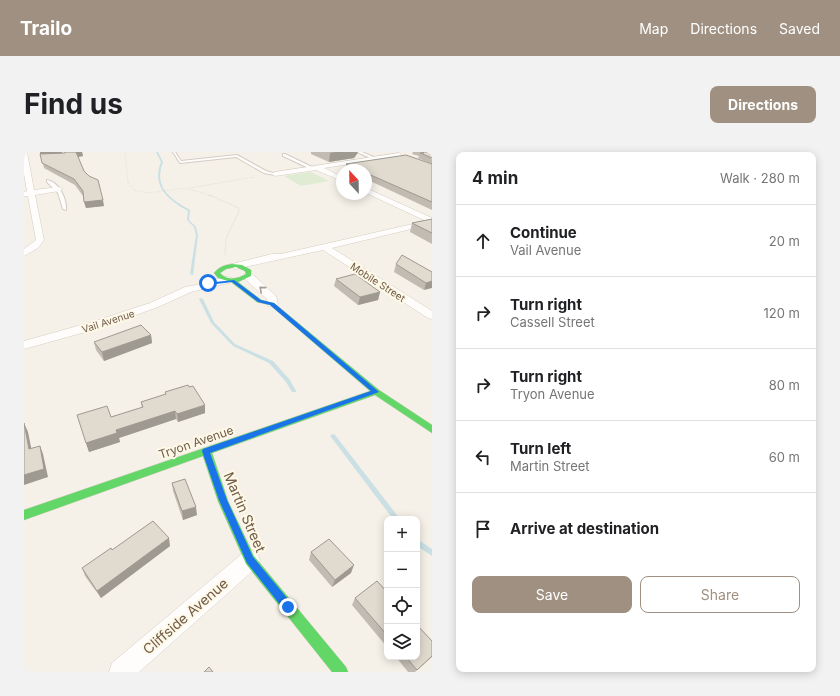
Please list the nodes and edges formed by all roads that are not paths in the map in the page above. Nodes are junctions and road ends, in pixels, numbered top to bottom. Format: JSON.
{"nodes":[{"id":1,"x":24,"y":152,"type":"edge"},
{"id":2,"x":359,"y":152,"type":"edge"},
{"id":3,"x":390,"y":152,"type":"edge"},
{"id":4,"x":174,"y":153,"type":"edge"},
{"id":5,"x":284,"y":155,"type":"dead end"},
{"id":6,"x":376,"y":159,"type":"junction"},
{"id":7,"x":315,"y":168,"type":"junction"},
{"id":8,"x":272,"y":173,"type":"joint"},
{"id":9,"x":336,"y":177,"type":"edge"},
{"id":10,"x":48,"y":181,"type":"dead end"},
{"id":11,"x":59,"y":189,"type":"junction"},
{"id":12,"x":27,"y":193,"type":"edge"},
{"id":13,"x":372,"y":193,"type":"edge"},
{"id":14,"x":65,"y":209,"type":"dead end"},
{"id":15,"x":432,"y":222,"type":"edge"},
{"id":16,"x":324,"y":247,"type":"junction"},
{"id":17,"x":24,"y":252,"type":"edge"},
{"id":18,"x":282,"y":257,"type":"junction"},
{"id":19,"x":232,"y":266,"type":"junction"},
{"id":20,"x":217,"y":273,"type":"junction"},
{"id":21,"x":249,"y":274,"type":"junction"},
{"id":22,"x":230,"y":280,"type":"junction"},
{"id":23,"x":189,"y":288,"type":"junction"},
{"id":24,"x":272,"y":304,"type":"junction"},
{"id":25,"x":432,"y":316,"type":"edge"},
{"id":26,"x":24,"y":344,"type":"edge"},
{"id":27,"x":376,"y":392,"type":"junction"},
{"id":28,"x":432,"y":430,"type":"edge"},
{"id":29,"x":206,"y":451,"type":"junction"},
{"id":30,"x":24,"y":515,"type":"edge"},
{"id":31,"x":250,"y":560,"type":"junction"},
{"id":32,"x":121,"y":672,"type":"edge"},
{"id":33,"x":341,"y":672,"type":"edge"}],
"edges":[{"from":1,"to":12,"type":"street"},
{"from":2,"to":6,"type":"lane"},
{"from":3,"to":6,"type":"street"},
{"from":4,"to":8,"type":"lane"},
{"from":5,"to":7,"type":"lane"},
{"from":6,"to":7,"type":"street"},
{"from":7,"to":8,"type":"street"},
{"from":7,"to":9,"type":"street"},
{"from":10,"to":11,"type":"lane"},
{"from":11,"to":12,"type":"street"},
{"from":11,"to":14,"type":"lane"},
{"from":12,"to":17,"type":"street"},
{"from":13,"to":15,"type":"street"},
{"from":15,"to":16,"type":"street"},
{"from":16,"to":18,"type":"street"},
{"from":16,"to":25,"type":"street","name":"Mobile Street"},
{"from":18,"to":19,"type":"street"},
{"from":18,"to":21,"type":"street"},
{"from":19,"to":20,"type":"street"},
{"from":19,"to":21,"type":"street"},
{"from":20,"to":22,"type":"street"},
{"from":20,"to":23,"type":"street","name":"Vail Avenue"},
{"from":21,"to":22,"type":"street"},
{"from":24,"to":21,"type":"street","one_way":true},
{"from":22,"to":23,"type":"street","name":"Vail Avenue"},
{"from":22,"to":24,"type":"street"},
{"from":23,"to":26,"type":"street","name":"Vail Avenue"},
{"from":24,"to":27,"type":"street"},
{"from":27,"to":28,"type":"street"},
{"from":27,"to":29,"type":"street","name":"Tryon Avenue"},
{"from":29,"to":30,"type":"street","name":"Tryon Avenue"},
{"from":29,"to":31,"type":"street","name":"Martin Street"},
{"from":31,"to":32,"type":"street","name":"Cliffside Avenue"},
{"from":31,"to":33,"type":"street","name":"Martin Street"}]}
